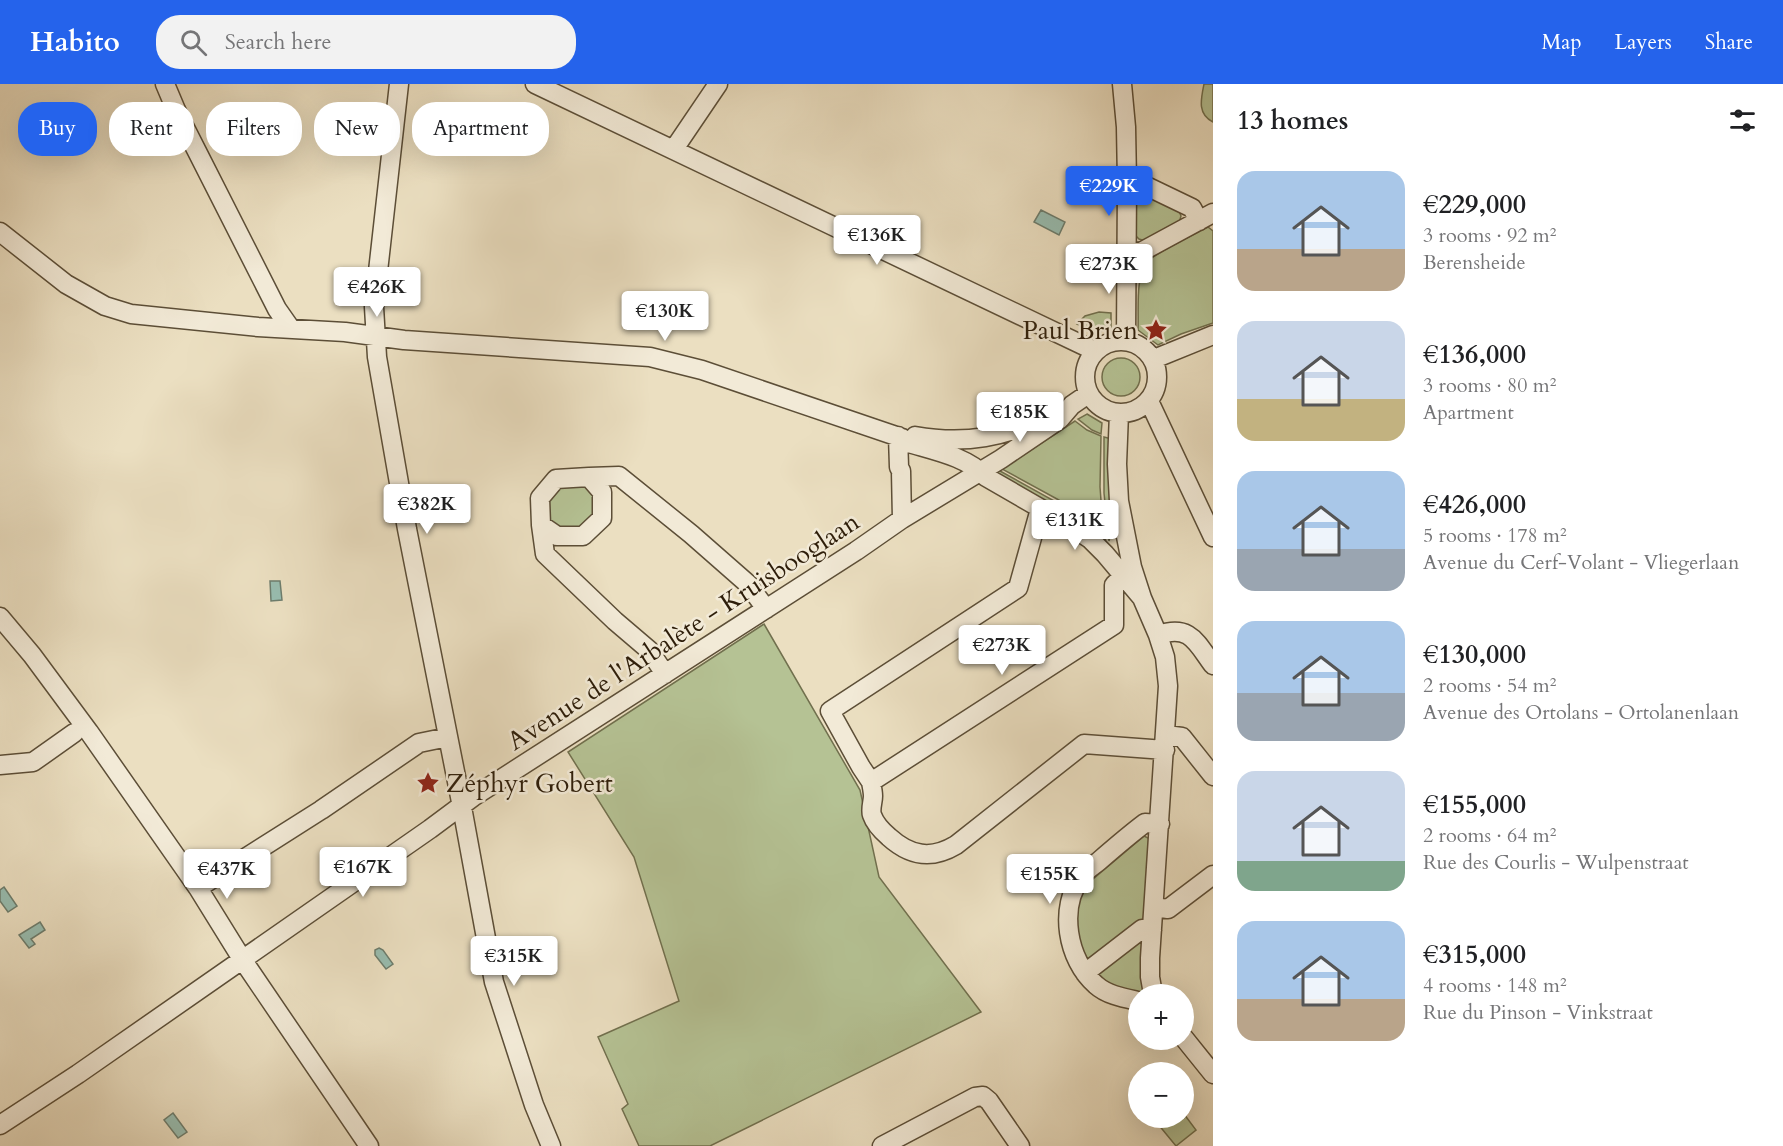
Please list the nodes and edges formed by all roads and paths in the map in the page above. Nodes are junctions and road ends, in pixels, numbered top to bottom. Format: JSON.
{"nodes":[{"id":1,"x":165,"y":84,"type":"edge"},
{"id":2,"x":399,"y":84,"type":"edge"},
{"id":3,"x":535,"y":84,"type":"edge"},
{"id":4,"x":718,"y":84,"type":"edge"},
{"id":5,"x":1122,"y":84,"type":"edge"},
{"id":6,"x":674,"y":149,"type":"junction"},
{"id":7,"x":1127,"y":182,"type":"junction"},
{"id":8,"x":1206,"y":217,"type":"edge"},
{"id":9,"x":0,"y":232,"type":"edge"},
{"id":10,"x":1127,"y":252,"type":"junction"},
{"id":11,"x":291,"y":328,"type":"junction"},
{"id":12,"x":1213,"y":335,"type":"edge"},
{"id":13,"x":376,"y":336,"type":"junction"},
{"id":14,"x":1126,"y":340,"type":"junction"},
{"id":15,"x":1095,"y":351,"type":"junction"},
{"id":16,"x":1154,"y":359,"type":"junction"},
{"id":17,"x":1088,"y":394,"type":"junction"},
{"id":18,"x":1149,"y":400,"type":"junction"},
{"id":19,"x":1072,"y":405,"type":"junction"},
{"id":20,"x":1119,"y":413,"type":"junction"},
{"id":21,"x":900,"y":437,"type":"junction"},
{"id":22,"x":991,"y":437,"type":"junction"},
{"id":23,"x":1001,"y":459,"type":"junction"},
{"id":24,"x":980,"y":471,"type":"junction"},
{"id":25,"x":589,"y":477,"type":"junction"},
{"id":26,"x":1040,"y":509,"type":"junction"},
{"id":27,"x":902,"y":519,"type":"junction"},
{"id":28,"x":541,"y":525,"type":"junction"},
{"id":29,"x":1213,"y":537,"type":"edge"},
{"id":30,"x":1128,"y":571,"type":"junction"},
{"id":31,"x":766,"y":609,"type":"junction"},
{"id":32,"x":0,"y":617,"type":"edge"},
{"id":33,"x":1158,"y":635,"type":"junction"},
{"id":34,"x":1213,"y":665,"type":"edge"},
{"id":35,"x":665,"y":674,"type":"junction"},
{"id":36,"x":74,"y":733,"type":"dead end"},
{"id":37,"x":448,"y":737,"type":"junction"},
{"id":38,"x":1165,"y":743,"type":"junction"},
{"id":39,"x":0,"y":765,"type":"edge"},
{"id":40,"x":1213,"y":776,"type":"edge"},
{"id":41,"x":871,"y":782,"type":"junction"},
{"id":42,"x":462,"y":807,"type":"junction"},
{"id":43,"x":1160,"y":824,"type":"junction"},
{"id":44,"x":1213,"y":875,"type":"edge"},
{"id":45,"x":198,"y":888,"type":"junction"},
{"id":46,"x":1154,"y":908,"type":"junction"},
{"id":47,"x":1152,"y":930,"type":"junction"},
{"id":48,"x":242,"y":959,"type":"junction"},
{"id":49,"x":1085,"y":973,"type":"junction"},
{"id":50,"x":1151,"y":984,"type":"edge"},
{"id":51,"x":1128,"y":998,"type":"edge"},
{"id":52,"x":1194,"y":1050,"type":"edge"},
{"id":53,"x":1213,"y":1074,"type":"edge"},
{"id":54,"x":0,"y":1125,"type":"edge"},
{"id":55,"x":890,"y":1144,"type":"edge"},
{"id":56,"x":369,"y":1146,"type":"edge"},
{"id":57,"x":551,"y":1146,"type":"edge"},
{"id":58,"x":1020,"y":1146,"type":"edge"}],
"edges":[{"from":1,"to":11,"type":"street"},
{"from":2,"to":13,"type":"street"},
{"from":3,"to":6,"type":"street"},
{"from":4,"to":6,"type":"street"},
{"from":5,"to":7,"type":"street"},
{"from":6,"to":15,"type":"street"},
{"from":7,"to":8,"type":"street"},
{"from":7,"to":10,"type":"street"},
{"from":8,"to":10,"type":"street"},
{"from":9,"to":11,"type":"street"},
{"from":10,"to":14,"type":"street"},
{"from":11,"to":13,"type":"street"},
{"from":12,"to":16,"type":"street"},
{"from":13,"to":21,"type":"street"},
{"from":13,"to":37,"type":"street"},
{"from":14,"to":15,"type":"street"},
{"from":14,"to":16,"type":"street"},
{"from":15,"to":17,"type":"street"},
{"from":16,"to":18,"type":"street"},
{"from":17,"to":19,"type":"street","name":"Avenue de l'Arbalète - Kruisbooglaan"},
{"from":17,"to":20,"type":"street"},
{"from":18,"to":20,"type":"street"},
{"from":18,"to":29,"type":"street"},
{"from":19,"to":22,"type":"street"},
{"from":19,"to":23,"type":"street","name":"Avenue de l'Arbalète - Kruisbooglaan"},
{"from":20,"to":30,"type":"street"},
{"from":21,"to":22,"type":"street"},
{"from":21,"to":24,"type":"street"},
{"from":21,"to":27,"type":"street"},
{"from":22,"to":23,"type":"street"},
{"from":22,"to":24,"type":"street"},
{"from":23,"to":24,"type":"street","name":"Avenue de l'Arbalète - Kruisbooglaan"},
{"from":24,"to":26,"type":"street"},
{"from":24,"to":27,"type":"street","name":"Avenue de l'Arbalète - Kruisbooglaan"},
{"from":25,"to":28,"type":"street"},
{"from":25,"to":28,"type":"street"},
{"from":25,"to":31,"type":"street"},
{"from":26,"to":30,"type":"street"},
{"from":26,"to":41,"type":"street"},
{"from":27,"to":31,"type":"street","name":"Avenue de l'Arbalète - Kruisbooglaan"},
{"from":28,"to":35,"type":"street"},
{"from":30,"to":33,"type":"street"},
{"from":30,"to":41,"type":"street"},
{"from":31,"to":35,"type":"street","name":"Avenue de l'Arbalète - Kruisbooglaan"},
{"from":32,"to":45,"type":"street"},
{"from":33,"to":34,"type":"street"},
{"from":33,"to":38,"type":"street"},
{"from":35,"to":42,"type":"street","name":"Avenue de l'Arbalète - Kruisbooglaan"},
{"from":36,"to":39,"type":"street"},
{"from":37,"to":42,"type":"street"},
{"from":37,"to":45,"type":"street"},
{"from":38,"to":40,"type":"street"},
{"from":38,"to":41,"type":"street"},
{"from":38,"to":43,"type":"street"},
{"from":42,"to":48,"type":"street","name":"Avenue de l'Arbalète - Kruisbooglaan"},
{"from":42,"to":57,"type":"street"},
{"from":43,"to":46,"type":"street"},
{"from":43,"to":49,"type":"street"},
{"from":44,"to":46,"type":"street"},
{"from":45,"to":48,"type":"street"},
{"from":46,"to":47,"type":"street"},
{"from":47,"to":49,"type":"street"},
{"from":47,"to":50,"type":"street"},
{"from":48,"to":54,"type":"street"},
{"from":48,"to":56,"type":"street"},
{"from":49,"to":51,"type":"street"},
{"from":52,"to":53,"type":"street"},
{"from":55,"to":58,"type":"street"}]}
